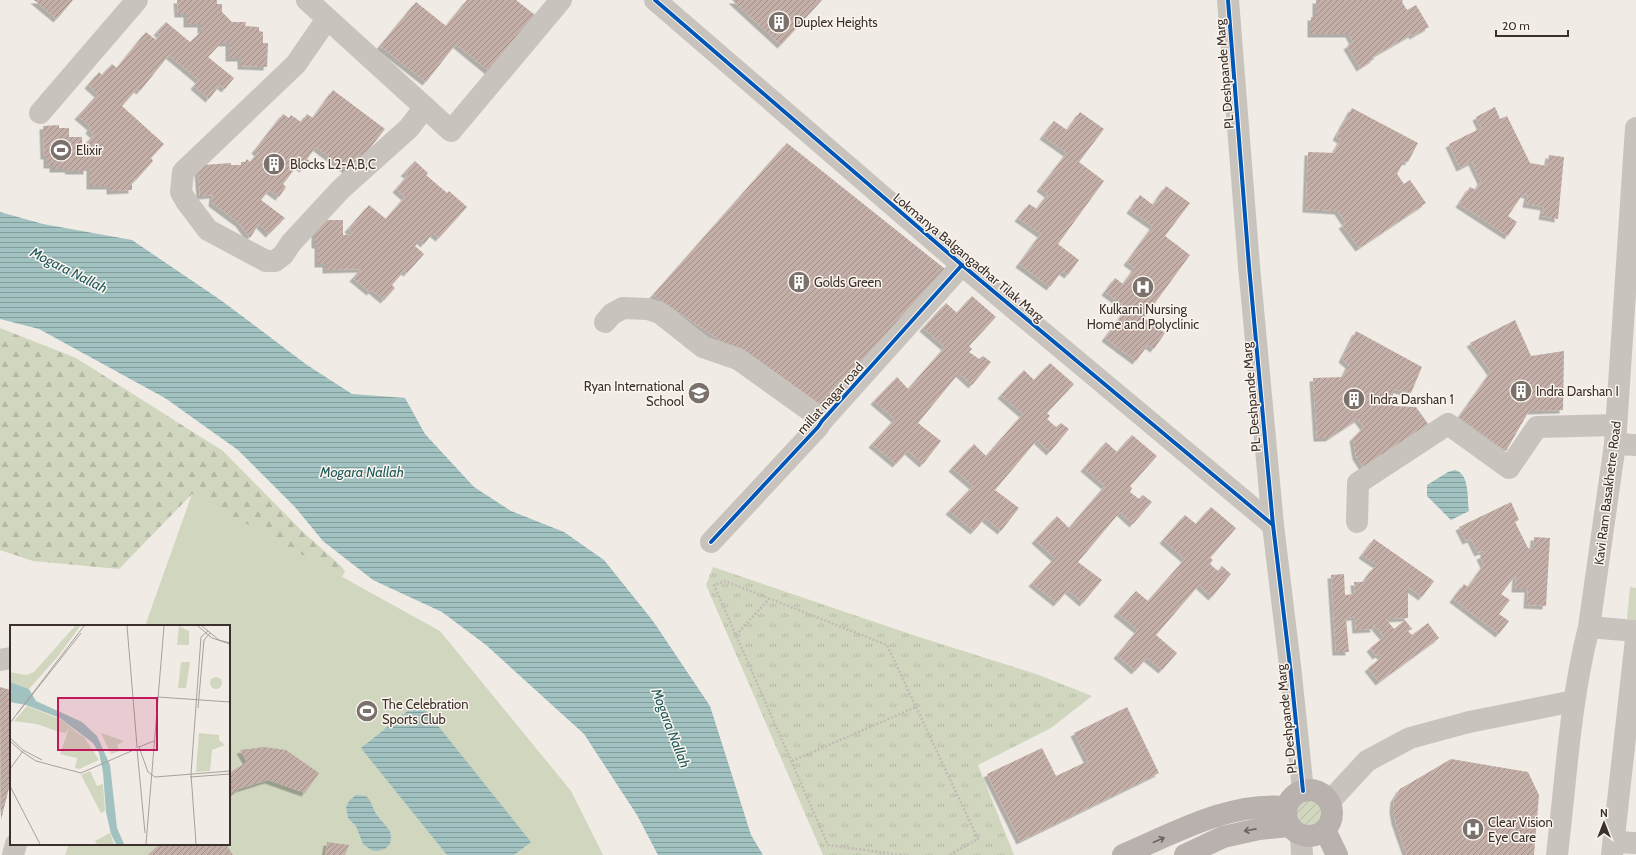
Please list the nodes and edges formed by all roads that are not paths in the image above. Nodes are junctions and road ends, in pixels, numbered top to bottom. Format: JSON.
{"nodes":[{"id":1,"x":137,"y":0,"type":"edge"},
{"id":2,"x":307,"y":0,"type":"edge"},
{"id":3,"x":561,"y":0,"type":"edge"},
{"id":4,"x":655,"y":0,"type":"edge"},
{"id":5,"x":1228,"y":0,"type":"edge"},
{"id":6,"x":328,"y":19,"type":"junction"},
{"id":7,"x":425,"y":108,"type":"junction"},
{"id":8,"x":40,"y":113,"type":"dead end"},
{"id":9,"x":1636,"y":128,"type":"edge"},
{"id":10,"x":962,"y":265,"type":"junction"},
{"id":11,"x":605,"y":322,"type":"dead end"},
{"id":12,"x":822,"y":420,"type":"junction"},
{"id":13,"x":1615,"y":434,"type":"junction"},
{"id":14,"x":1636,"y":445,"type":"edge"},
{"id":15,"x":1357,"y":522,"type":"dead end"},
{"id":16,"x":1273,"y":525,"type":"junction"},
{"id":17,"x":711,"y":542,"type":"dead end"},
{"id":18,"x":1590,"y":626,"type":"junction"},
{"id":19,"x":1636,"y":631,"type":"edge"},
{"id":20,"x":1636,"y":639,"type":"edge"},
{"id":21,"x":10,"y":658,"type":"edge"},
{"id":22,"x":0,"y":660,"type":"edge"},
{"id":23,"x":1574,"y":701,"type":"junction"},
{"id":24,"x":1303,"y":791,"type":"junction"},
{"id":25,"x":1329,"y":802,"type":"junction"},
{"id":26,"x":1303,"y":831,"type":"edge"},
{"id":27,"x":1636,"y":844,"type":"edge"},
{"id":28,"x":16,"y":845,"type":"edge"},
{"id":29,"x":1613,"y":848,"type":"edge"},
{"id":30,"x":13,"y":855,"type":"edge"},
{"id":31,"x":1123,"y":855,"type":"edge"},
{"id":32,"x":1184,"y":855,"type":"edge"},
{"id":33,"x":1323,"y":855,"type":"edge"},
{"id":34,"x":1337,"y":855,"type":"edge"},
{"id":35,"x":1557,"y":855,"type":"edge"}],
"edges":[{"from":1,"to":8,"type":"street"},
{"from":2,"to":6,"type":"street"},
{"from":3,"to":7,"type":"street"},
{"from":4,"to":10,"type":"street","name":"Lokmanya Balgangadhar Tilak Marg"},
{"from":5,"to":16,"type":"street","name":"PL Deshpande Marg"},
{"from":6,"to":7,"type":"street"},
{"from":6,"to":7,"type":"street"},
{"from":9,"to":13,"type":"street","name":"Kavi Ram Basakhetre Road"},
{"from":10,"to":12,"type":"street","name":"millat nagar road"},
{"from":10,"to":16,"type":"street","name":"Lokmanya Balgangadhar Tilak Marg"},
{"from":11,"to":12,"type":"street"},
{"from":12,"to":17,"type":"street","name":"millat nagar road"},
{"from":13,"to":14,"type":"street"},
{"from":13,"to":15,"type":"street"},
{"from":13,"to":18,"type":"street","name":"Kavi Ram Basakhetre Road"},
{"from":16,"to":24,"type":"street","name":"PL Deshpande Marg"},
{"from":18,"to":19,"type":"street"},
{"from":18,"to":23,"type":"street","name":"Kavi Ram Basakhetre Road"},
{"from":20,"to":29,"type":"street"},
{"from":21,"to":22,"type":"street"},
{"from":23,"to":25,"type":"street"},
{"from":23,"to":35,"type":"street","name":"Kavi Ram Basakhetre Road"},
{"from":24,"to":25,"type":"main road"},
{"from":24,"to":26,"type":"main road"},
{"from":25,"to":26,"type":"main road"},
{"from":31,"to":26,"type":"main road","one_way":true},
{"from":26,"to":32,"type":"main road","one_way":true},
{"from":26,"to":33,"type":"main road"},
{"from":26,"to":34,"type":"main road"},
{"from":27,"to":29,"type":"street"},
{"from":28,"to":30,"type":"street"}]}
